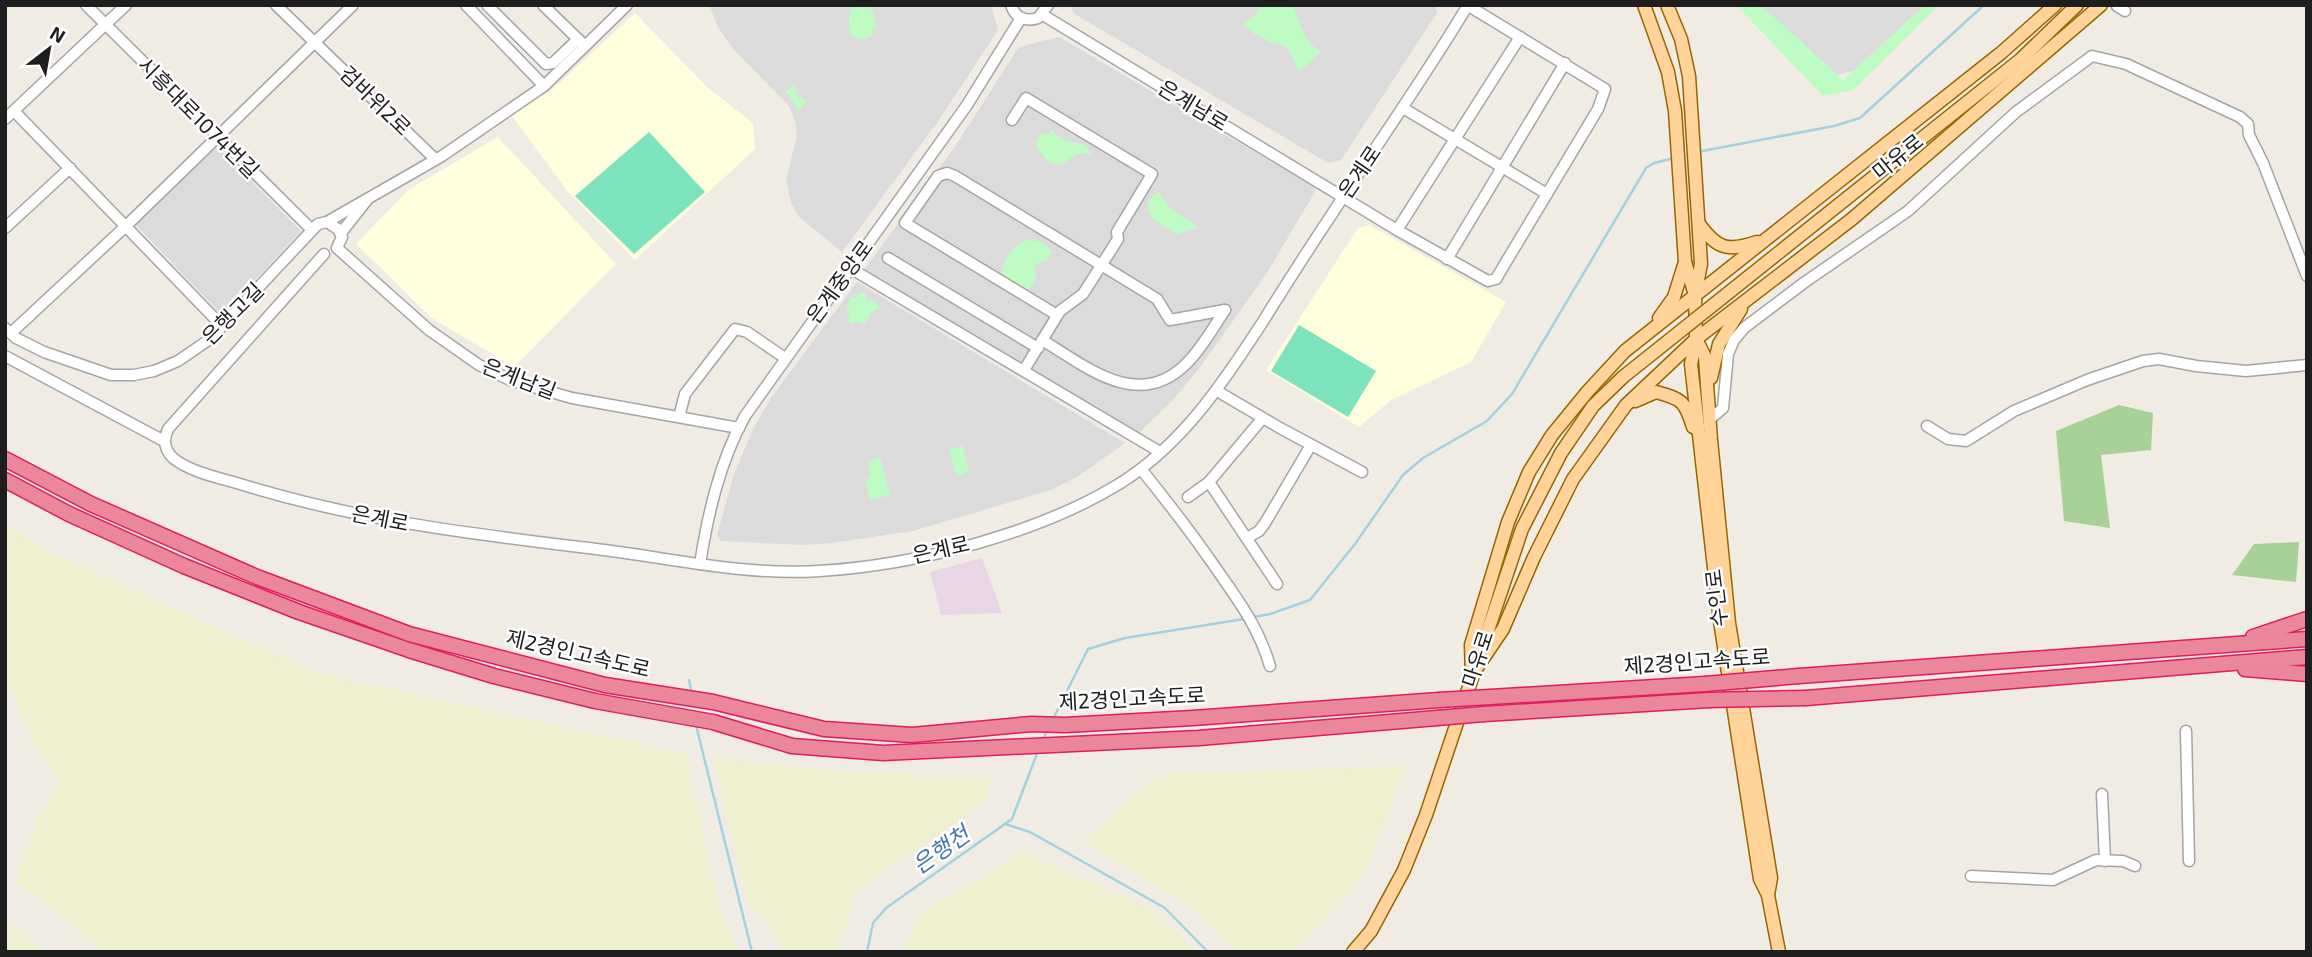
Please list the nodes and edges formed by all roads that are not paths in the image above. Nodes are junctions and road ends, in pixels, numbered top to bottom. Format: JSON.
{"nodes":[{"id":1,"x":86,"y":5,"type":"edge"},
{"id":2,"x":126,"y":5,"type":"edge"},
{"id":3,"x":276,"y":5,"type":"edge"},
{"id":4,"x":354,"y":5,"type":"edge"},
{"id":5,"x":466,"y":5,"type":"edge"},
{"id":6,"x":487,"y":5,"type":"edge"},
{"id":7,"x":543,"y":5,"type":"edge"},
{"id":8,"x":626,"y":5,"type":"edge"},
{"id":9,"x":1011,"y":5,"type":"edge"},
{"id":10,"x":1468,"y":5,"type":"edge"},
{"id":11,"x":1644,"y":5,"type":"edge"},
{"id":12,"x":1667,"y":5,"type":"edge"},
{"id":13,"x":2055,"y":5,"type":"edge"},
{"id":14,"x":2077,"y":5,"type":"edge"},
{"id":15,"x":2101,"y":5,"type":"edge"},
{"id":16,"x":1046,"y":10,"type":"edge"},
{"id":17,"x":1021,"y":18,"type":"junction"},
{"id":18,"x":106,"y":25,"type":"junction"},
{"id":19,"x":1520,"y":37,"type":"junction"},
{"id":20,"x":315,"y":43,"type":"junction"},
{"id":21,"x":582,"y":43,"type":"junction"},
{"id":22,"x":1565,"y":63,"type":"junction"},
{"id":23,"x":544,"y":86,"type":"junction"},
{"id":24,"x":1403,"y":107,"type":"junction"},
{"id":25,"x":10,"y":115,"type":"edge"},
{"id":26,"x":1012,"y":120,"type":"dead end"},
{"id":27,"x":218,"y":138,"type":"junction"},
{"id":28,"x":1456,"y":139,"type":"junction"},
{"id":29,"x":435,"y":159,"type":"junction"},
{"id":30,"x":1502,"y":167,"type":"junction"},
{"id":31,"x":70,"y":168,"type":"junction"},
{"id":32,"x":1547,"y":194,"type":"junction"},
{"id":33,"x":371,"y":195,"type":"junction"},
{"id":34,"x":1343,"y":196,"type":"junction"},
{"id":35,"x":327,"y":222,"type":"junction"},
{"id":36,"x":1699,"y":223,"type":"junction"},
{"id":37,"x":126,"y":226,"type":"junction"},
{"id":38,"x":5,"y":228,"type":"edge"},
{"id":39,"x":1397,"y":230,"type":"junction"},
{"id":40,"x":311,"y":233,"type":"junction"},
{"id":41,"x":341,"y":233,"type":"junction"},
{"id":42,"x":1768,"y":238,"type":"junction"},
{"id":43,"x":337,"y":248,"type":"junction"},
{"id":44,"x":324,"y":254,"type":"junction"},
{"id":45,"x":888,"y":258,"type":"dead end"},
{"id":46,"x":1447,"y":260,"type":"junction"},
{"id":47,"x":1685,"y":262,"type":"junction"},
{"id":48,"x":1101,"y":264,"type":"junction"},
{"id":49,"x":850,"y":268,"type":"junction"},
{"id":50,"x":2307,"y":276,"type":"edge"},
{"id":51,"x":1695,"y":295,"type":"junction"},
{"id":52,"x":1746,"y":302,"type":"junction"},
{"id":53,"x":1058,"y":315,"type":"junction"},
{"id":54,"x":221,"y":325,"type":"junction"},
{"id":55,"x":8,"y":330,"type":"edge"},
{"id":56,"x":1641,"y":339,"type":"junction"},
{"id":57,"x":1696,"y":339,"type":"junction"},
{"id":58,"x":1040,"y":344,"type":"junction"},
{"id":59,"x":5,"y":356,"type":"edge"},
{"id":60,"x":785,"y":358,"type":"junction"},
{"id":61,"x":2307,"y":365,"type":"edge"},
{"id":62,"x":1024,"y":370,"type":"junction"},
{"id":63,"x":1217,"y":391,"type":"junction"},
{"id":64,"x":1708,"y":393,"type":"junction"},
{"id":65,"x":1626,"y":406,"type":"junction"},
{"id":66,"x":680,"y":418,"type":"junction"},
{"id":67,"x":1262,"y":419,"type":"junction"},
{"id":68,"x":1709,"y":420,"type":"junction"},
{"id":69,"x":1927,"y":426,"type":"dead end"},
{"id":70,"x":739,"y":428,"type":"junction"},
{"id":71,"x":164,"y":441,"type":"junction"},
{"id":72,"x":1311,"y":445,"type":"junction"},
{"id":73,"x":1160,"y":452,"type":"junction"},
{"id":74,"x":5,"y":459,"type":"edge"},
{"id":75,"x":1702,"y":460,"type":"junction"},
{"id":76,"x":1141,"y":469,"type":"junction"},
{"id":77,"x":1362,"y":472,"type":"dead end"},
{"id":78,"x":5,"y":480,"type":"edge"},
{"id":79,"x":1209,"y":482,"type":"junction"},
{"id":80,"x":1188,"y":497,"type":"dead end"},
{"id":81,"x":1247,"y":538,"type":"junction"},
{"id":82,"x":700,"y":564,"type":"junction"},
{"id":83,"x":1277,"y":584,"type":"dead end"},
{"id":84,"x":2307,"y":621,"type":"edge"},
{"id":85,"x":2307,"y":639,"type":"edge"},
{"id":86,"x":2235,"y":643,"type":"junction"},
{"id":87,"x":2307,"y":657,"type":"edge"},
{"id":88,"x":1270,"y":666,"type":"dead end"},
{"id":89,"x":2205,"y":666,"type":"junction"},
{"id":90,"x":2307,"y":674,"type":"edge"},
{"id":91,"x":1472,"y":675,"type":"junction"},
{"id":92,"x":2186,"y":731,"type":"dead end"},
{"id":93,"x":2102,"y":794,"type":"dead end"},
{"id":94,"x":2105,"y":860,"type":"junction"},
{"id":95,"x":2189,"y":861,"type":"dead end"},
{"id":96,"x":2135,"y":866,"type":"dead end"},
{"id":97,"x":1971,"y":877,"type":"dead end"},
{"id":98,"x":1768,"y":895,"type":"junction"},
{"id":99,"x":1353,"y":952,"type":"edge"},
{"id":100,"x":1779,"y":952,"type":"edge"}],
"edges":[{"from":1,"to":18,"type":"street","name":"시흥대로1074번길"},
{"from":2,"to":18,"type":"street"},
{"from":3,"to":20,"type":"street","name":"검바위2로"},
{"from":4,"to":20,"type":"street"},
{"from":5,"to":23,"type":"street"},
{"from":6,"to":21,"type":"street"},
{"from":7,"to":21,"type":"street"},
{"from":8,"to":21,"type":"street","name":"은행고길"},
{"from":9,"to":17,"type":"street"},
{"from":10,"to":19,"type":"street"},
{"from":10,"to":24,"type":"street","name":"은계로"},
{"from":11,"to":47,"type":"main road","name":"수인로"},
{"from":12,"to":36,"type":"main road","name":"수인로"},
{"from":13,"to":42,"type":"main road"},
{"from":14,"to":91,"type":"main road","name":"마유로","bridge":true},
{"from":15,"to":52,"type":"main road"},
{"from":16,"to":17,"type":"street"},
{"from":16,"to":34,"type":"street","name":"은계남로"},
{"from":17,"to":49,"type":"street","name":"은계중앙로"},
{"from":18,"to":25,"type":"street"},
{"from":18,"to":27,"type":"street","name":"시흥대로1074번길"},
{"from":19,"to":22,"type":"street"},
{"from":19,"to":28,"type":"street"},
{"from":20,"to":27,"type":"street"},
{"from":20,"to":29,"type":"street","name":"검바위2로"},
{"from":21,"to":23,"type":"street","name":"은행고길"},
{"from":22,"to":30,"type":"street"},
{"from":22,"to":32,"type":"street"},
{"from":23,"to":29,"type":"street","name":"은행고길"},
{"from":24,"to":28,"type":"street"},
{"from":24,"to":34,"type":"street","name":"은계로"},
{"from":25,"to":31,"type":"street"},
{"from":26,"to":48,"type":"street"},
{"from":27,"to":37,"type":"street"},
{"from":27,"to":40,"type":"street","name":"시흥대로1074번길"},
{"from":28,"to":30,"type":"street"},
{"from":28,"to":39,"type":"street"},
{"from":29,"to":33,"type":"street","name":"은행고길"},
{"from":30,"to":32,"type":"street"},
{"from":30,"to":46,"type":"street"},
{"from":31,"to":37,"type":"street"},
{"from":31,"to":38,"type":"street"},
{"from":32,"to":46,"type":"street","name":"은계남로"},
{"from":33,"to":35,"type":"street","name":"은행고길"},
{"from":33,"to":41,"type":"street","name":"은행고길"},
{"from":34,"to":39,"type":"street","name":"은계남로"},
{"from":34,"to":63,"type":"street","name":"은계로"},
{"from":35,"to":40,"type":"street","name":"은행고길"},
{"from":35,"to":41,"type":"street"},
{"from":36,"to":42,"type":"main road"},
{"from":36,"to":51,"type":"main road","name":"수인로"},
{"from":37,"to":54,"type":"street"},
{"from":37,"to":55,"type":"street"},
{"from":39,"to":46,"type":"street","name":"은계남로"},
{"from":40,"to":44,"type":"street"},
{"from":40,"to":54,"type":"street","name":"은행고길"},
{"from":41,"to":43,"type":"street","name":"은행고길"},
{"from":42,"to":51,"type":"main road"},
{"from":43,"to":44,"type":"street"},
{"from":43,"to":66,"type":"street","name":"은계남길"},
{"from":44,"to":71,"type":"street"},
{"from":45,"to":58,"type":"street"},
{"from":47,"to":51,"type":"main road","name":"수인로"},
{"from":47,"to":56,"type":"main road"},
{"from":48,"to":53,"type":"street"},
{"from":48,"to":53,"type":"street"},
{"from":48,"to":58,"type":"street"},
{"from":49,"to":60,"type":"street","name":"은계중앙로"},
{"from":49,"to":62,"type":"street"},
{"from":50,"to":68,"type":"street"},
{"from":51,"to":56,"type":"main road"},
{"from":51,"to":57,"type":"main road","name":"수인로"},
{"from":52,"to":57,"type":"main road"},
{"from":52,"to":64,"type":"main road"},
{"from":53,"to":58,"type":"street"},
{"from":54,"to":55,"type":"street","name":"은행고길"},
{"from":56,"to":91,"type":"main road"},
{"from":57,"to":64,"type":"main road","name":"수인로"},
{"from":57,"to":65,"type":"main road"},
{"from":57,"to":75,"type":"main road","name":"수인로"},
{"from":58,"to":62,"type":"street"},
{"from":59,"to":71,"type":"street"},
{"from":60,"to":66,"type":"street"},
{"from":60,"to":70,"type":"street","name":"은계중앙로"},
{"from":61,"to":69,"type":"street"},
{"from":62,"to":73,"type":"street"},
{"from":63,"to":67,"type":"street"},
{"from":63,"to":73,"type":"street","name":"은계로"},
{"from":64,"to":68,"type":"main road","name":"수인로"},
{"from":65,"to":75,"type":"main road"},
{"from":65,"to":91,"type":"main road"},
{"from":66,"to":70,"type":"street","name":"은계남길"},
{"from":67,"to":72,"type":"street"},
{"from":67,"to":79,"type":"street"},
{"from":68,"to":98,"type":"main road","name":"수인로"},
{"from":70,"to":82,"type":"street","name":"은계중앙로"},
{"from":71,"to":82,"type":"street","name":"은계로"},
{"from":72,"to":77,"type":"street"},
{"from":72,"to":81,"type":"street"},
{"from":73,"to":76,"type":"street","name":"은계로"},
{"from":74,"to":86,"type":"highway","name":"제2경인고속도로","bridge":true},
{"from":75,"to":98,"type":"main road","name":"수인로"},
{"from":76,"to":82,"type":"street","name":"은계로"},
{"from":76,"to":88,"type":"street"},
{"from":78,"to":89,"type":"highway","name":"제2경인고속도로","bridge":true},
{"from":79,"to":80,"type":"street"},
{"from":79,"to":81,"type":"street"},
{"from":81,"to":83,"type":"street"},
{"from":84,"to":86,"type":"highway"},
{"from":85,"to":86,"type":"highway","name":"제2경인고속도로"},
{"from":87,"to":89,"type":"highway","name":"제2경인고속도로"},
{"from":89,"to":90,"type":"highway"},
{"from":91,"to":99,"type":"main road","name":"마유로"},
{"from":92,"to":95,"type":"street"},
{"from":93,"to":94,"type":"street"},
{"from":94,"to":96,"type":"street"},
{"from":94,"to":97,"type":"street"},
{"from":98,"to":100,"type":"main road","name":"수인로"}]}
